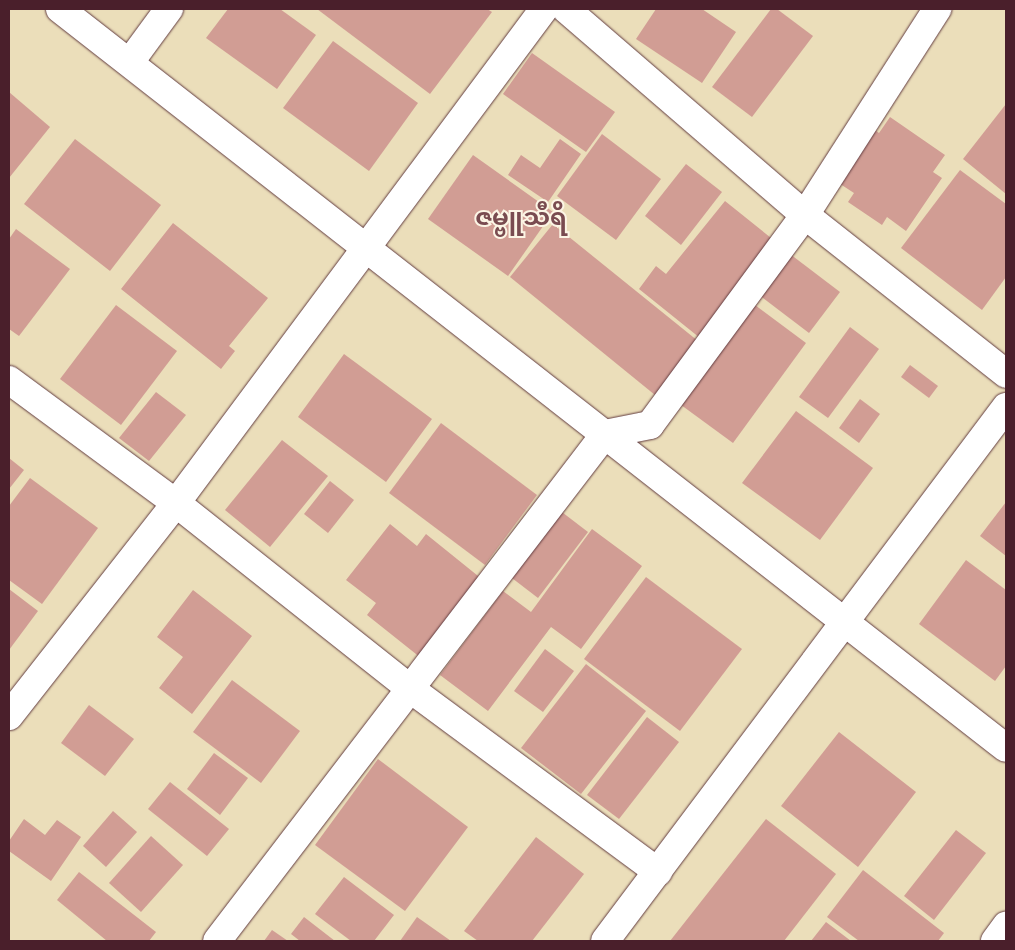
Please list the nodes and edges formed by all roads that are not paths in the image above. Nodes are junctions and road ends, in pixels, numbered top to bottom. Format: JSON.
{"nodes":[{"id":1,"x":60,"y":9,"type":"edge"},
{"id":2,"x":169,"y":9,"type":"edge"},
{"id":3,"x":544,"y":9,"type":"edge"},
{"id":4,"x":566,"y":9,"type":"edge"},
{"id":5,"x":937,"y":9,"type":"edge"},
{"id":6,"x":130,"y":62,"type":"junction"},
{"id":7,"x":805,"y":215,"type":"junction"},
{"id":8,"x":368,"y":248,"type":"junction"},
{"id":9,"x":1006,"y":374,"type":"edge"},
{"id":10,"x":9,"y":380,"type":"edge"},
{"id":11,"x":1006,"y":408,"type":"edge"},
{"id":12,"x":605,"y":434,"type":"junction"},
{"id":13,"x":176,"y":504,"type":"junction"},
{"id":14,"x":845,"y":626,"type":"junction"},
{"id":15,"x":408,"y":687,"type":"junction"},
{"id":16,"x":9,"y":716,"type":"edge"},
{"id":17,"x":1006,"y":748,"type":"edge"},
{"id":18,"x":658,"y":872,"type":"junction"},
{"id":19,"x":1006,"y":926,"type":"edge"},
{"id":20,"x":217,"y":941,"type":"edge"},
{"id":21,"x":605,"y":941,"type":"edge"},
{"id":22,"x":995,"y":941,"type":"edge"}],
"edges":[{"from":1,"to":6,"type":"street"},
{"from":2,"to":6,"type":"street"},
{"from":3,"to":8,"type":"street"},
{"from":4,"to":7,"type":"street"},
{"from":5,"to":7,"type":"street"},
{"from":6,"to":8,"type":"street"},
{"from":7,"to":9,"type":"street"},
{"from":7,"to":12,"type":"street"},
{"from":8,"to":12,"type":"street"},
{"from":8,"to":13,"type":"street"},
{"from":10,"to":13,"type":"street"},
{"from":11,"to":14,"type":"street"},
{"from":12,"to":14,"type":"street"},
{"from":12,"to":15,"type":"street"},
{"from":13,"to":15,"type":"street"},
{"from":13,"to":16,"type":"street"},
{"from":14,"to":17,"type":"street"},
{"from":14,"to":18,"type":"street"},
{"from":15,"to":18,"type":"street"},
{"from":15,"to":20,"type":"street"},
{"from":18,"to":21,"type":"street"},
{"from":19,"to":22,"type":"street"}]}
